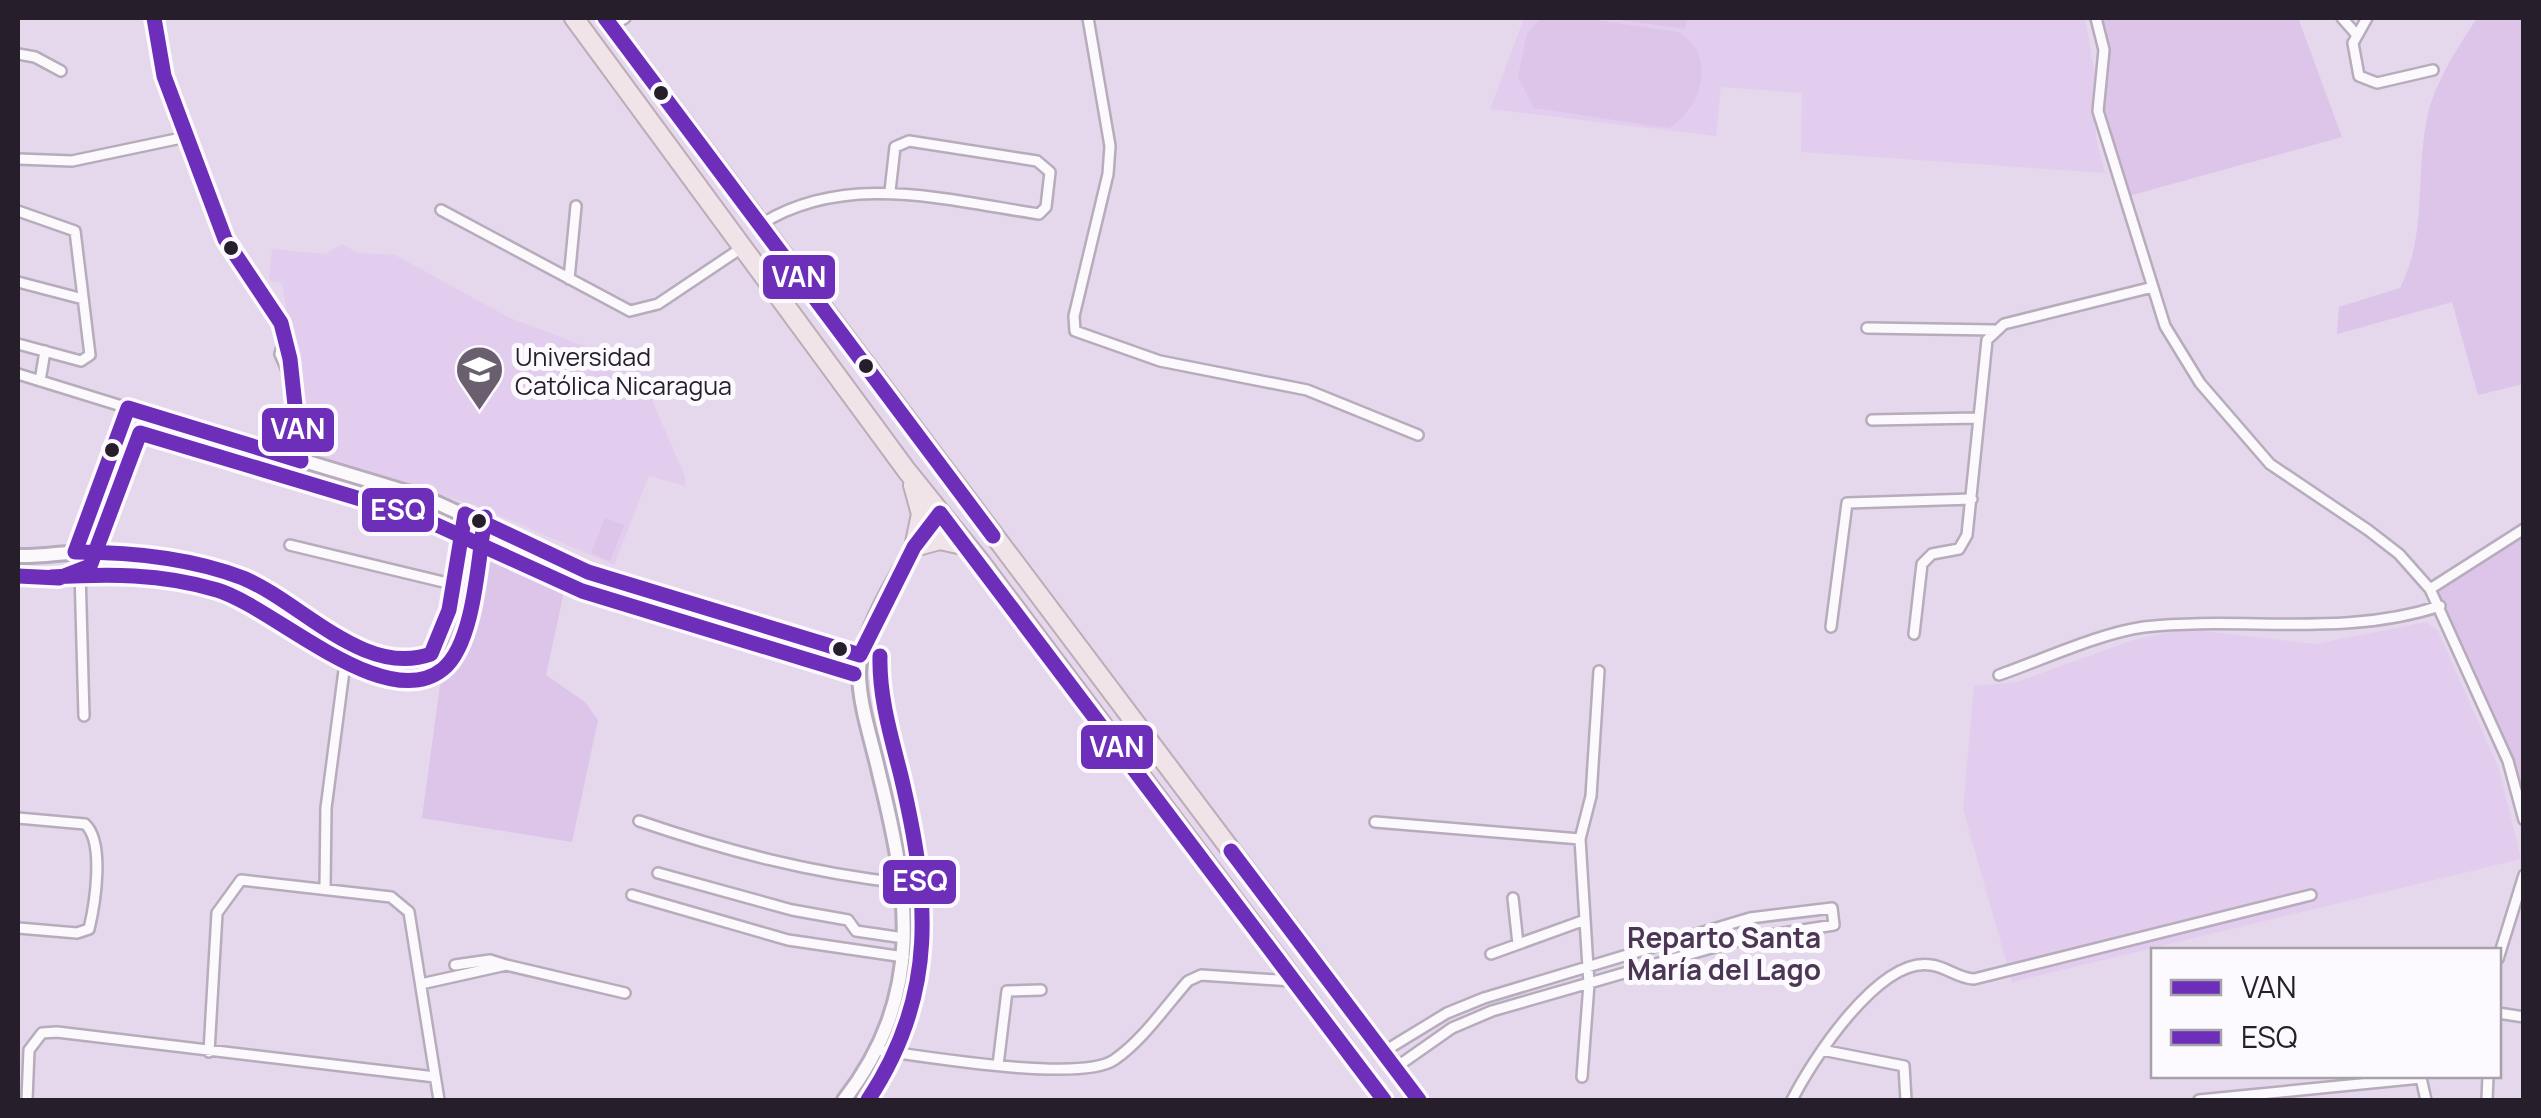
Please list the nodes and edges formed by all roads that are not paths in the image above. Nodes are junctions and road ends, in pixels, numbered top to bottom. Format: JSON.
{"nodes":[{"id":1,"x":154,"y":18,"type":"edge"},
{"id":2,"x":1088,"y":18,"type":"edge"},
{"id":3,"x":2096,"y":18,"type":"edge"},
{"id":4,"x":2342,"y":18,"type":"edge"},
{"id":5,"x":2367,"y":18,"type":"edge"},
{"id":6,"x":579,"y":20,"type":"edge"},
{"id":7,"x":614,"y":20,"type":"edge"},
{"id":8,"x":2356,"y":34,"type":"junction"},
{"id":9,"x":18,"y":54,"type":"edge"},
{"id":10,"x":2433,"y":70,"type":"dead end"},
{"id":11,"x":61,"y":71,"type":"dead end"},
{"id":12,"x":186,"y":136,"type":"junction"},
{"id":13,"x":18,"y":159,"type":"edge"},
{"id":14,"x":890,"y":191,"type":"junction"},
{"id":15,"x":576,"y":206,"type":"dead end"},
{"id":16,"x":441,"y":210,"type":"dead end"},
{"id":17,"x":18,"y":211,"type":"edge"},
{"id":18,"x":760,"y":226,"type":"junction"},
{"id":19,"x":743,"y":247,"type":"junction"},
{"id":20,"x":569,"y":279,"type":"junction"},
{"id":21,"x":18,"y":282,"type":"edge"},
{"id":22,"x":2152,"y":286,"type":"junction"},
{"id":23,"x":83,"y":299,"type":"junction"},
{"id":24,"x":1867,"y":328,"type":"dead end"},
{"id":25,"x":1994,"y":330,"type":"junction"},
{"id":26,"x":18,"y":344,"type":"edge"},
{"id":27,"x":44,"y":351,"type":"junction"},
{"id":28,"x":18,"y":374,"type":"edge"},
{"id":29,"x":40,"y":381,"type":"junction"},
{"id":30,"x":128,"y":408,"type":"junction"},
{"id":31,"x":1977,"y":418,"type":"junction"},
{"id":32,"x":1872,"y":420,"type":"dead end"},
{"id":33,"x":1418,"y":436,"type":"dead end"},
{"id":34,"x":920,"y":441,"type":"junction"},
{"id":35,"x":301,"y":462,"type":"junction"},
{"id":36,"x":907,"y":470,"type":"junction"},
{"id":37,"x":1972,"y":499,"type":"junction"},
{"id":38,"x":940,"y":513,"type":"junction"},
{"id":39,"x":465,"y":514,"type":"junction"},
{"id":40,"x":2524,"y":529,"type":"edge"},
{"id":41,"x":290,"y":545,"type":"dead end"},
{"id":42,"x":968,"y":546,"type":"junction"},
{"id":43,"x":914,"y":547,"type":"junction"},
{"id":44,"x":75,"y":552,"type":"junction"},
{"id":45,"x":18,"y":556,"type":"edge"},
{"id":46,"x":452,"y":584,"type":"junction"},
{"id":47,"x":2430,"y":589,"type":"junction"},
{"id":48,"x":2440,"y":606,"type":"junction"},
{"id":49,"x":1061,"y":624,"type":"junction"},
{"id":50,"x":1830,"y":627,"type":"dead end"},
{"id":51,"x":1914,"y":634,"type":"dead end"},
{"id":52,"x":348,"y":640,"type":"junction"},
{"id":53,"x":860,"y":655,"type":"junction"},
{"id":54,"x":1599,"y":671,"type":"dead end"},
{"id":55,"x":1998,"y":674,"type":"dead end"},
{"id":56,"x":84,"y":716,"type":"dead end"},
{"id":57,"x":18,"y":818,"type":"edge"},
{"id":58,"x":2524,"y":820,"type":"edge"},
{"id":59,"x":638,"y":821,"type":"dead end"},
{"id":60,"x":1375,"y":822,"type":"dead end"},
{"id":61,"x":1580,"y":840,"type":"junction"},
{"id":62,"x":658,"y":873,"type":"dead end"},
{"id":63,"x":2524,"y":875,"type":"edge"},
{"id":64,"x":904,"y":884,"type":"junction"},
{"id":65,"x":325,"y":889,"type":"junction"},
{"id":66,"x":632,"y":895,"type":"dead end"},
{"id":67,"x":2310,"y":895,"type":"dead end"},
{"id":68,"x":1513,"y":898,"type":"dead end"},
{"id":69,"x":1585,"y":920,"type":"junction"},
{"id":70,"x":18,"y":928,"type":"edge"},
{"id":71,"x":904,"y":938,"type":"junction"},
{"id":72,"x":1518,"y":944,"type":"junction"},
{"id":73,"x":2501,"y":949,"type":"edge"},
{"id":74,"x":1492,"y":954,"type":"dead end"},
{"id":75,"x":904,"y":957,"type":"junction"},
{"id":76,"x":455,"y":965,"type":"dead end"},
{"id":77,"x":506,"y":965,"type":"junction"},
{"id":78,"x":1589,"y":966,"type":"junction"},
{"id":79,"x":1292,"y":981,"type":"junction"},
{"id":80,"x":420,"y":984,"type":"junction"},
{"id":81,"x":1589,"y":984,"type":"junction"},
{"id":82,"x":1040,"y":990,"type":"dead end"},
{"id":83,"x":625,"y":993,"type":"dead end"},
{"id":84,"x":877,"y":1050,"type":"junction"},
{"id":85,"x":1822,"y":1050,"type":"junction"},
{"id":86,"x":210,"y":1052,"type":"junction"},
{"id":87,"x":1383,"y":1052,"type":"junction"},
{"id":88,"x":998,"y":1066,"type":"junction"},
{"id":89,"x":1395,"y":1068,"type":"junction"},
{"id":90,"x":436,"y":1077,"type":"junction"},
{"id":91,"x":1582,"y":1077,"type":"dead end"},
{"id":92,"x":27,"y":1100,"type":"edge"},
{"id":93,"x":439,"y":1100,"type":"edge"},
{"id":94,"x":844,"y":1100,"type":"edge"},
{"id":95,"x":1384,"y":1100,"type":"edge"},
{"id":96,"x":1419,"y":1100,"type":"edge"},
{"id":97,"x":1792,"y":1100,"type":"edge"},
{"id":98,"x":1906,"y":1100,"type":"edge"},
{"id":99,"x":2199,"y":1100,"type":"edge"},
{"id":100,"x":2426,"y":1100,"type":"edge"}],
"edges":[{"from":1,"to":12,"type":"street"},
{"from":2,"to":33,"type":"street"},
{"from":3,"to":22,"type":"street"},
{"from":4,"to":8,"type":"street"},
{"from":5,"to":8,"type":"street"},
{"from":6,"to":19,"type":"highway"},
{"from":7,"to":18,"type":"highway"},
{"from":8,"to":10,"type":"street"},
{"from":9,"to":11,"type":"street"},
{"from":12,"to":13,"type":"street"},
{"from":12,"to":35,"type":"street"},
{"from":14,"to":14,"type":"street"},
{"from":14,"to":18,"type":"street"},
{"from":15,"to":20,"type":"street"},
{"from":16,"to":20,"type":"street"},
{"from":17,"to":23,"type":"street"},
{"from":18,"to":34,"type":"highway"},
{"from":19,"to":20,"type":"street"},
{"from":19,"to":36,"type":"highway"},
{"from":21,"to":23,"type":"street"},
{"from":22,"to":25,"type":"street"},
{"from":22,"to":47,"type":"street"},
{"from":23,"to":27,"type":"street"},
{"from":24,"to":25,"type":"street"},
{"from":25,"to":31,"type":"street"},
{"from":26,"to":27,"type":"street"},
{"from":27,"to":29,"type":"street"},
{"from":28,"to":29,"type":"street"},
{"from":29,"to":30,"type":"street"},
{"from":30,"to":35,"type":"street"},
{"from":30,"to":44,"type":"street"},
{"from":31,"to":32,"type":"street"},
{"from":31,"to":37,"type":"street"},
{"from":34,"to":38,"type":"highway"},
{"from":34,"to":49,"type":"highway"},
{"from":35,"to":39,"type":"street"},
{"from":36,"to":38,"type":"highway"},
{"from":36,"to":43,"type":"highway"},
{"from":37,"to":50,"type":"street"},
{"from":37,"to":51,"type":"street"},
{"from":38,"to":42,"type":"highway"},
{"from":38,"to":43,"type":"street"},
{"from":38,"to":49,"type":"highway"},
{"from":39,"to":46,"type":"street"},
{"from":39,"to":53,"type":"street"},
{"from":40,"to":47,"type":"street"},
{"from":41,"to":46,"type":"street"},
{"from":42,"to":43,"type":"highway"},
{"from":42,"to":79,"type":"highway"},
{"from":43,"to":53,"type":"street"},
{"from":44,"to":45,"type":"street"},
{"from":44,"to":52,"type":"street"},
{"from":44,"to":56,"type":"street"},
{"from":46,"to":52,"type":"street"},
{"from":47,"to":48,"type":"street"},
{"from":48,"to":55,"type":"street"},
{"from":48,"to":58,"type":"street"},
{"from":49,"to":87,"type":"highway"},
{"from":52,"to":65,"type":"street"},
{"from":53,"to":64,"type":"street"},
{"from":54,"to":61,"type":"street"},
{"from":57,"to":70,"type":"street"},
{"from":59,"to":64,"type":"street"},
{"from":60,"to":61,"type":"street"},
{"from":61,"to":69,"type":"street"},
{"from":62,"to":71,"type":"street"},
{"from":63,"to":73,"type":"street"},
{"from":64,"to":71,"type":"street"},
{"from":65,"to":80,"type":"street"},
{"from":65,"to":86,"type":"street"},
{"from":66,"to":75,"type":"street"},
{"from":67,"to":85,"type":"street"},
{"from":68,"to":72,"type":"street"},
{"from":69,"to":72,"type":"street"},
{"from":69,"to":78,"type":"street"},
{"from":71,"to":75,"type":"street"},
{"from":72,"to":74,"type":"street"},
{"from":75,"to":84,"type":"street"},
{"from":76,"to":77,"type":"street"},
{"from":77,"to":80,"type":"street"},
{"from":77,"to":83,"type":"street"},
{"from":78,"to":81,"type":"street"},
{"from":78,"to":81,"type":"street"},
{"from":78,"to":87,"type":"street"},
{"from":79,"to":88,"type":"street"},
{"from":79,"to":95,"type":"highway"},
{"from":80,"to":90,"type":"street"},
{"from":81,"to":89,"type":"street"},
{"from":81,"to":91,"type":"street"},
{"from":82,"to":88,"type":"street"},
{"from":84,"to":88,"type":"street"},
{"from":84,"to":94,"type":"street"},
{"from":85,"to":97,"type":"street"},
{"from":85,"to":98,"type":"street"},
{"from":86,"to":90,"type":"street"},
{"from":86,"to":92,"type":"street"},
{"from":87,"to":89,"type":"highway"},
{"from":89,"to":96,"type":"highway"},
{"from":90,"to":93,"type":"street"},
{"from":99,"to":100,"type":"street"}]}
